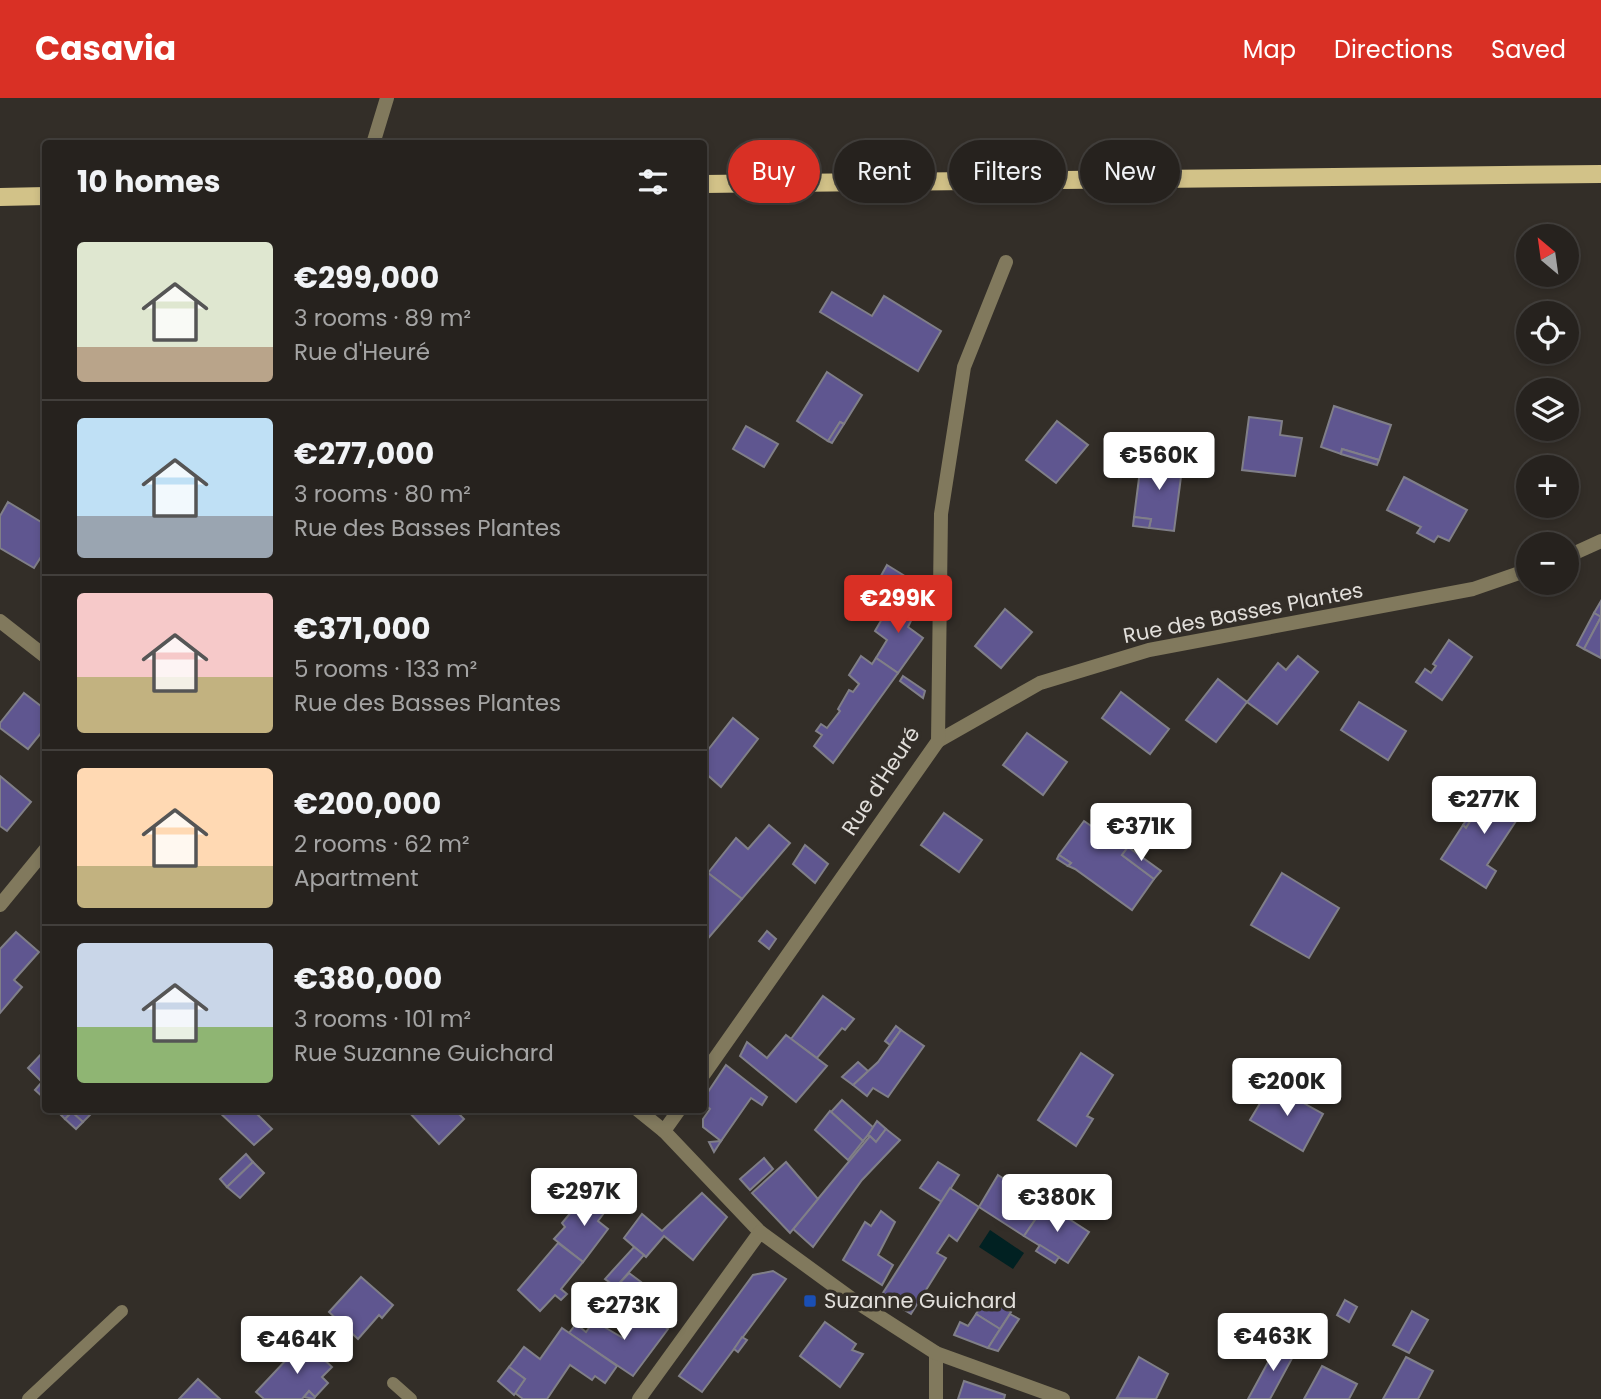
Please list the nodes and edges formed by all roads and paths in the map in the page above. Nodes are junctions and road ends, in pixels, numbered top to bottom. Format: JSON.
{"nodes":[{"id":1,"x":387,"y":98,"type":"edge"},
{"id":2,"x":374,"y":140,"type":"edge"},
{"id":3,"x":1601,"y":174,"type":"edge"},
{"id":4,"x":707,"y":184,"type":"edge"},
{"id":5,"x":0,"y":197,"type":"edge"},
{"id":6,"x":42,"y":197,"type":"edge"},
{"id":7,"x":1006,"y":262,"type":"dead end"},
{"id":8,"x":1601,"y":541,"type":"edge"},
{"id":9,"x":1579,"y":551,"type":"edge"},
{"id":10,"x":1516,"y":574,"type":"edge"},
{"id":11,"x":0,"y":621,"type":"edge"},
{"id":12,"x":42,"y":654,"type":"edge"},
{"id":13,"x":938,"y":741,"type":"junction"},
{"id":14,"x":42,"y":854,"type":"edge"},
{"id":15,"x":0,"y":905,"type":"edge"},
{"id":16,"x":707,"y":1070,"type":"edge"},
{"id":17,"x":642,"y":1113,"type":"edge"},
{"id":18,"x":677,"y":1113,"type":"edge"},
{"id":19,"x":664,"y":1131,"type":"junction"},
{"id":20,"x":760,"y":1232,"type":"junction"},
{"id":21,"x":122,"y":1311,"type":"dead end"},
{"id":22,"x":936,"y":1353,"type":"junction"},
{"id":23,"x":393,"y":1383,"type":"dead end"},
{"id":24,"x":28,"y":1399,"type":"edge"},
{"id":25,"x":411,"y":1399,"type":"edge"},
{"id":26,"x":639,"y":1399,"type":"edge"},
{"id":27,"x":936,"y":1399,"type":"edge"},
{"id":28,"x":1063,"y":1399,"type":"edge"}],
"edges":[{"from":1,"to":2,"type":"street"},
{"from":3,"to":4,"type":"main road"},
{"from":5,"to":6,"type":"main road"},
{"from":7,"to":13,"type":"street","name":"Rue d'Heuré"},
{"from":8,"to":9,"type":"street"},
{"from":10,"to":13,"type":"street","name":"Rue des Basses Plantes"},
{"from":11,"to":12,"type":"street"},
{"from":13,"to":16,"type":"street","name":"Rue d'Heuré"},
{"from":14,"to":15,"type":"street"},
{"from":17,"to":19,"type":"street"},
{"from":18,"to":19,"type":"street"},
{"from":19,"to":20,"type":"street"},
{"from":20,"to":22,"type":"street"},
{"from":20,"to":26,"type":"street"},
{"from":21,"to":24,"type":"lane"},
{"from":22,"to":27,"type":"street"},
{"from":22,"to":28,"type":"street"},
{"from":23,"to":25,"type":"lane"}]}
